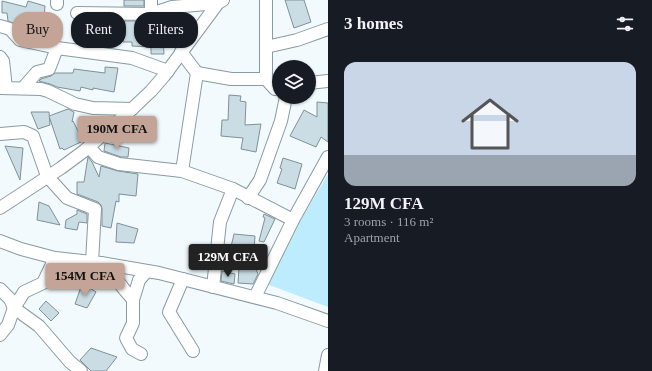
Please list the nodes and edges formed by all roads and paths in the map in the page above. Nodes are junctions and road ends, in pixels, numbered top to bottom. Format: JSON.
{"nodes":[{"id":1,"x":151,"y":0,"type":"edge"},
{"id":2,"x":266,"y":0,"type":"edge"},
{"id":3,"x":220,"y":1,"type":"edge"},
{"id":4,"x":151,"y":12,"type":"edge"},
{"id":5,"x":157,"y":12,"type":"edge"},
{"id":6,"x":0,"y":26,"type":"edge"},
{"id":7,"x":328,"y":29,"type":"edge"},
{"id":8,"x":12,"y":31,"type":"edge"},
{"id":9,"x":266,"y":47,"type":"junction"},
{"id":10,"x":57,"y":48,"type":"joint"},
{"id":11,"x":181,"y":52,"type":"junction"},
{"id":12,"x":0,"y":57,"type":"edge"},
{"id":13,"x":168,"y":71,"type":"junction"},
{"id":14,"x":197,"y":72,"type":"junction"},
{"id":15,"x":266,"y":79,"type":"junction"},
{"id":16,"x":328,"y":81,"type":"edge"},
{"id":17,"x":316,"y":83,"type":"edge"},
{"id":18,"x":272,"y":86,"type":"edge"},
{"id":19,"x":3,"y":88,"type":"edge"},
{"id":20,"x":23,"y":88,"type":"junction"},
{"id":21,"x":285,"y":104,"type":"edge"},
{"id":22,"x":132,"y":109,"type":"junction"},
{"id":23,"x":0,"y":134,"type":"edge"},
{"id":24,"x":89,"y":147,"type":"junction"},
{"id":25,"x":328,"y":157,"type":"edge"},
{"id":26,"x":182,"y":171,"type":"junction"},
{"id":27,"x":47,"y":176,"type":"junction"},
{"id":28,"x":233,"y":189,"type":"junction"},
{"id":29,"x":248,"y":198,"type":"junction"},
{"id":30,"x":0,"y":208,"type":"edge"},
{"id":31,"x":293,"y":220,"type":"junction"},
{"id":32,"x":0,"y":241,"type":"edge"},
{"id":33,"x":55,"y":258,"type":"junction"},
{"id":34,"x":97,"y":263,"type":"junction"},
{"id":35,"x":148,"y":271,"type":"junction"},
{"id":36,"x":183,"y":279,"type":"junction"},
{"id":37,"x":213,"y":287,"type":"junction"},
{"id":38,"x":0,"y":290,"type":"edge"},
{"id":39,"x":255,"y":297,"type":"junction"},
{"id":40,"x":133,"y":300,"type":"junction"},
{"id":41,"x":14,"y":308,"type":"junction"},
{"id":42,"x":328,"y":321,"type":"edge"},
{"id":43,"x":0,"y":335,"type":"edge"},
{"id":44,"x":193,"y":351,"type":"dead end"},
{"id":45,"x":141,"y":354,"type":"dead end"},
{"id":46,"x":328,"y":355,"type":"edge"},
{"id":47,"x":81,"y":371,"type":"edge"},
{"id":48,"x":325,"y":371,"type":"edge"}],
"edges":[{"from":1,"to":4,"type":"street"},
{"from":2,"to":9,"type":"street"},
{"from":3,"to":5,"type":"street"},
{"from":3,"to":11,"type":"street"},
{"from":6,"to":8,"type":"street"},
{"from":7,"to":9,"type":"street"},
{"from":9,"to":15,"type":"street"},
{"from":10,"to":13,"type":"street"},
{"from":10,"to":20,"type":"street"},
{"from":11,"to":13,"type":"street"},
{"from":11,"to":14,"type":"street"},
{"from":12,"to":19,"type":"street"},
{"from":13,"to":22,"type":"street"},
{"from":14,"to":15,"type":"street"},
{"from":14,"to":26,"type":"street"},
{"from":15,"to":18,"type":"street"},
{"from":16,"to":17,"type":"street"},
{"from":19,"to":20,"type":"street"},
{"from":20,"to":22,"type":"street"},
{"from":21,"to":29,"type":"street"},
{"from":22,"to":24,"type":"street"},
{"from":23,"to":27,"type":"street"},
{"from":24,"to":26,"type":"street"},
{"from":24,"to":27,"type":"street"},
{"from":25,"to":31,"type":"street"},
{"from":26,"to":28,"type":"street"},
{"from":27,"to":30,"type":"street"},
{"from":27,"to":34,"type":"street"},
{"from":28,"to":29,"type":"street"},
{"from":28,"to":37,"type":"street"},
{"from":29,"to":31,"type":"street"},
{"from":31,"to":39,"type":"street"},
{"from":32,"to":33,"type":"street"},
{"from":33,"to":34,"type":"street"},
{"from":33,"to":41,"type":"street"},
{"from":34,"to":35,"type":"street"},
{"from":34,"to":40,"type":"street"},
{"from":35,"to":36,"type":"street"},
{"from":35,"to":40,"type":"street"},
{"from":36,"to":37,"type":"street"},
{"from":36,"to":44,"type":"street"},
{"from":37,"to":39,"type":"street"},
{"from":38,"to":41,"type":"street"},
{"from":39,"to":42,"type":"street"},
{"from":40,"to":45,"type":"street"},
{"from":41,"to":43,"type":"street"},
{"from":41,"to":47,"type":"street"},
{"from":46,"to":48,"type":"street"}]}
